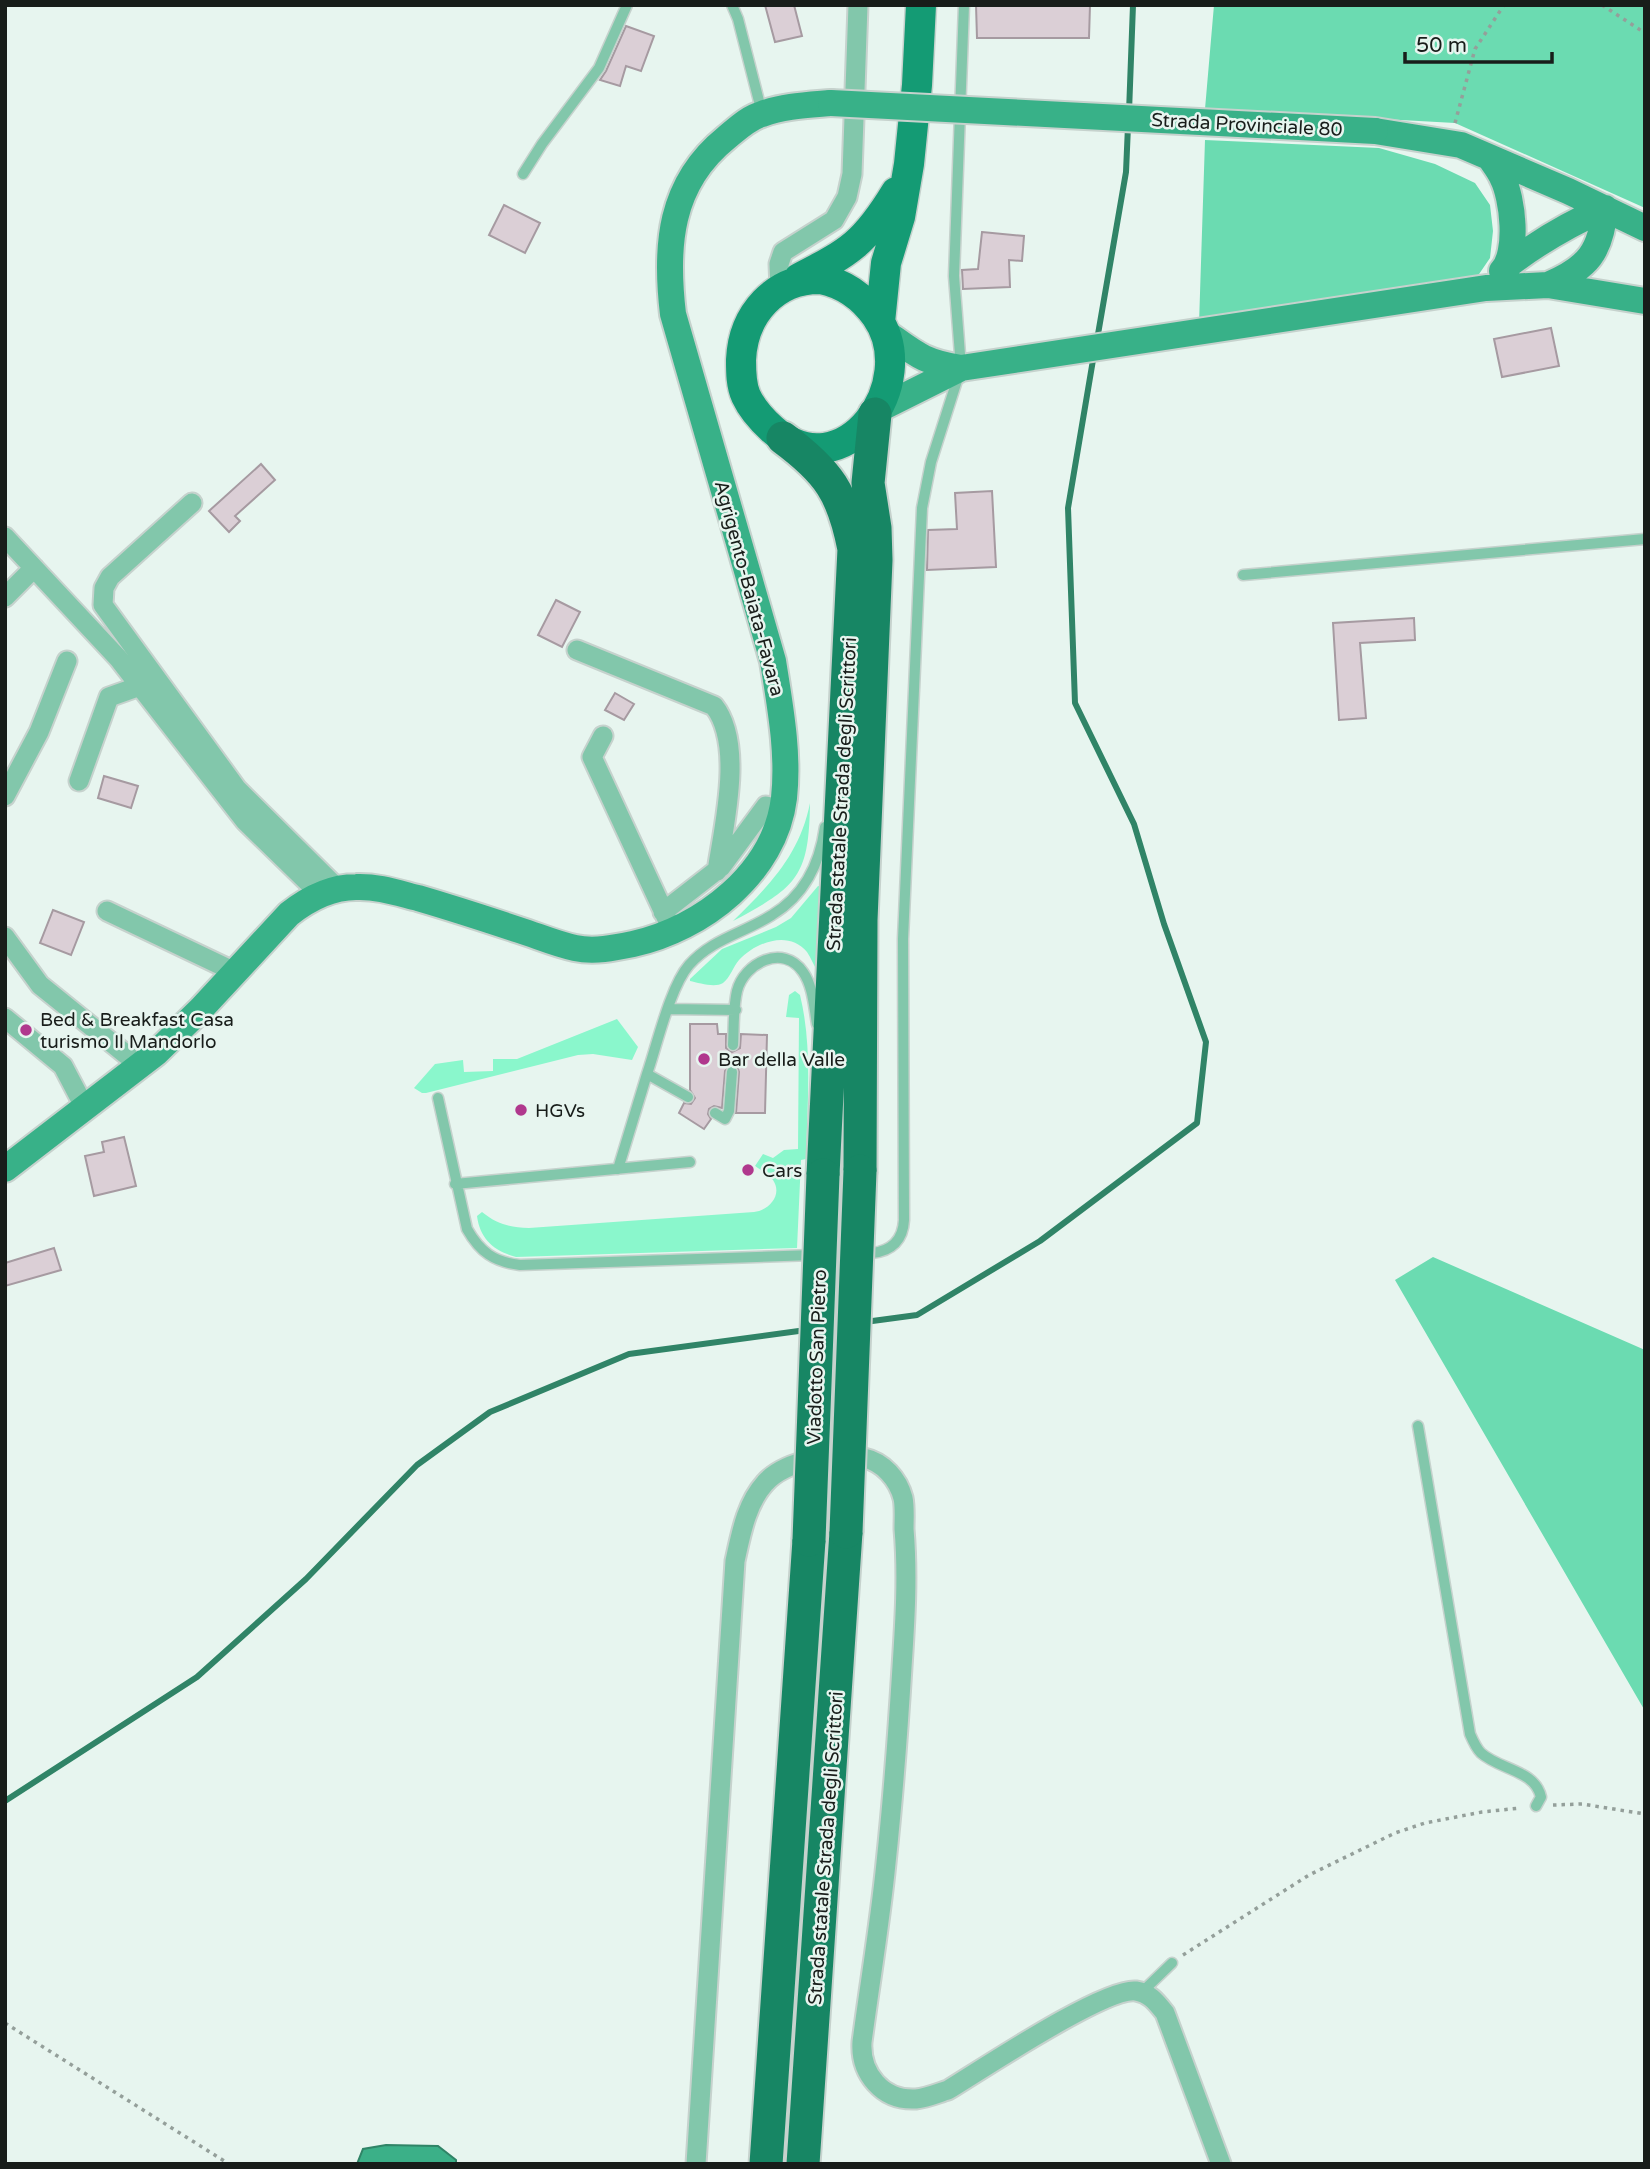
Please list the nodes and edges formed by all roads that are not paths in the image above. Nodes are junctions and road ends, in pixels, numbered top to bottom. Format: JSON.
{"nodes":[{"id":1,"x":627,"y":5,"type":"edge"},
{"id":2,"x":732,"y":5,"type":"edge"},
{"id":3,"x":858,"y":5,"type":"edge"},
{"id":4,"x":920,"y":5,"type":"edge"},
{"id":5,"x":964,"y":5,"type":"edge"},
{"id":6,"x":831,"y":103,"type":"joint"},
{"id":7,"x":762,"y":114,"type":"junction"},
{"id":8,"x":1490,"y":158,"type":"junction"},
{"id":9,"x":909,"y":164,"type":"junction"},
{"id":10,"x":523,"y":174,"type":"dead end"},
{"id":11,"x":1605,"y":208,"type":"junction"},
{"id":12,"x":1645,"y":228,"type":"edge"},
{"id":13,"x":1507,"y":266,"type":"junction"},
{"id":14,"x":1548,"y":285,"type":"junction"},
{"id":15,"x":785,"y":286,"type":"junction"},
{"id":16,"x":1486,"y":288,"type":"junction"},
{"id":17,"x":1645,"y":301,"type":"edge"},
{"id":18,"x":883,"y":327,"type":"junction"},
{"id":19,"x":961,"y":368,"type":"junction"},
{"id":20,"x":876,"y":412,"type":"junction"},
{"id":21,"x":783,"y":439,"type":"junction"},
{"id":22,"x":192,"y":503,"type":"dead end"},
{"id":23,"x":5,"y":537,"type":"edge"},
{"id":24,"x":1645,"y":539,"type":"edge"},
{"id":25,"x":854,"y":549,"type":"junction"},
{"id":26,"x":34,"y":568,"type":"junction"},
{"id":27,"x":1243,"y":575,"type":"dead end"},
{"id":28,"x":840,"y":584,"type":"dead end"},
{"id":29,"x":5,"y":597,"type":"edge"},
{"id":30,"x":576,"y":650,"type":"dead end"},
{"id":31,"x":67,"y":661,"type":"dead end"},
{"id":32,"x":140,"y":686,"type":"junction"},
{"id":33,"x":603,"y":736,"type":"dead end"},
{"id":34,"x":79,"y":781,"type":"dead end"},
{"id":35,"x":5,"y":796,"type":"edge"},
{"id":36,"x":782,"y":809,"type":"junction"},
{"id":37,"x":825,"y":822,"type":"dead end"},
{"id":38,"x":717,"y":871,"type":"junction"},
{"id":39,"x":329,"y":892,"type":"junction"},
{"id":40,"x":107,"y":911,"type":"dead end"},
{"id":41,"x":668,"y":922,"type":"junction"},
{"id":42,"x":5,"y":937,"type":"edge"},
{"id":43,"x":235,"y":972,"type":"junction"},
{"id":44,"x":668,"y":1009,"type":"junction"},
{"id":45,"x":736,"y":1010,"type":"junction"},
{"id":46,"x":5,"y":1018,"type":"edge"},
{"id":47,"x":817,"y":1039,"type":"dead end"},
{"id":48,"x":733,"y":1045,"type":"dead end"},
{"id":49,"x":818,"y":1052,"type":"dead end"},
{"id":50,"x":136,"y":1068,"type":"junction"},
{"id":51,"x":732,"y":1072,"type":"dead end"},
{"id":52,"x":647,"y":1074,"type":"junction"},
{"id":53,"x":688,"y":1097,"type":"dead end"},
{"id":54,"x":438,"y":1098,"type":"dead end"},
{"id":55,"x":85,"y":1108,"type":"junction"},
{"id":56,"x":715,"y":1112,"type":"dead end"},
{"id":57,"x":690,"y":1162,"type":"dead end"},
{"id":58,"x":5,"y":1169,"type":"edge"},
{"id":59,"x":618,"y":1169,"type":"junction"},
{"id":60,"x":860,"y":1171,"type":"joint"},
{"id":61,"x":823,"y":1175,"type":"junction"},
{"id":62,"x":456,"y":1184,"type":"junction"},
{"id":63,"x":1418,"y":1426,"type":"dead end"},
{"id":64,"x":846,"y":1532,"type":"joint"},
{"id":65,"x":809,"y":1540,"type":"joint"},
{"id":66,"x":1536,"y":1806,"type":"road end"},
{"id":67,"x":819,"y":1932,"type":"junction"},
{"id":68,"x":1172,"y":1963,"type":"road end"},
{"id":69,"x":1142,"y":1992,"type":"junction"},
{"id":70,"x":696,"y":2164,"type":"edge"},
{"id":71,"x":766,"y":2164,"type":"edge"},
{"id":72,"x":803,"y":2164,"type":"edge"},
{"id":73,"x":825,"y":2164,"type":"edge"},
{"id":74,"x":1221,"y":2164,"type":"edge"}],
"edges":[{"from":1,"to":10,"type":"lane"},
{"from":2,"to":7,"type":"lane"},
{"from":3,"to":15,"type":"street"},
{"from":4,"to":9,"type":"main road"},
{"from":5,"to":19,"type":"lane"},
{"from":6,"to":7,"type":"street","name":"Agrigento-Baiata-Favara"},
{"from":6,"to":8,"type":"street","name":"Strada Provinciale 80","bridge":true},
{"from":7,"to":36,"type":"street","name":"Agrigento-Baiata-Favara"},
{"from":8,"to":11,"type":"street","name":"Strada Provinciale 80"},
{"from":8,"to":13,"type":"street"},
{"from":9,"to":15,"type":"main road"},
{"from":9,"to":18,"type":"main road"},
{"from":11,"to":12,"type":"street","name":"Strada Provinciale 80"},
{"from":11,"to":13,"type":"street"},
{"from":11,"to":14,"type":"street"},
{"from":13,"to":16,"type":"street"},
{"from":14,"to":16,"type":"street"},
{"from":14,"to":17,"type":"street"},
{"from":15,"to":18,"type":"main road"},
{"from":15,"to":21,"type":"main road"},
{"from":16,"to":19,"type":"street"},
{"from":18,"to":19,"type":"street"},
{"from":18,"to":20,"type":"main road"},
{"from":19,"to":20,"type":"street"},
{"from":19,"to":62,"type":"lane"},
{"from":20,"to":21,"type":"main road"},
{"from":20,"to":60,"type":"highway","name":"Strada statale Strada degli Scrittori"},
{"from":21,"to":25,"type":"highway","name":"Strada statale Strada degli Scrittori"},
{"from":22,"to":39,"type":"street"},
{"from":23,"to":26,"type":"street"},
{"from":24,"to":27,"type":"lane"},
{"from":25,"to":28,"type":"lane"},
{"from":25,"to":61,"type":"highway","name":"Strada statale Strada degli Scrittori"},
{"from":26,"to":29,"type":"street"},
{"from":26,"to":32,"type":"street"},
{"from":30,"to":38,"type":"street"},
{"from":31,"to":35,"type":"street"},
{"from":32,"to":34,"type":"street"},
{"from":32,"to":39,"type":"street"},
{"from":33,"to":41,"type":"street"},
{"from":36,"to":38,"type":"street"},
{"from":36,"to":41,"type":"street","name":"Agrigento-Baiata-Favara"},
{"from":37,"to":44,"type":"lane"},
{"from":38,"to":41,"type":"street"},
{"from":39,"to":41,"type":"street","name":"Agrigento-Baiata-Favara"},
{"from":39,"to":43,"type":"street"},
{"from":40,"to":43,"type":"street"},
{"from":42,"to":50,"type":"street"},
{"from":43,"to":50,"type":"street"},
{"from":44,"to":45,"type":"lane"},
{"from":44,"to":52,"type":"lane"},
{"from":45,"to":47,"type":"lane"},
{"from":45,"to":48,"type":"lane"},
{"from":46,"to":55,"type":"street"},
{"from":49,"to":61,"type":"lane"},
{"from":50,"to":55,"type":"street"},
{"from":51,"to":56,"type":"lane"},
{"from":52,"to":53,"type":"lane"},
{"from":52,"to":59,"type":"lane"},
{"from":54,"to":62,"type":"lane"},
{"from":55,"to":58,"type":"street"},
{"from":57,"to":59,"type":"lane"},
{"from":59,"to":62,"type":"lane"},
{"from":60,"to":64,"type":"highway","name":"Viadotto San Pietro","bridge":true},
{"from":61,"to":65,"type":"highway","name":"Viadotto San Pietro","bridge":true},
{"from":63,"to":66,"type":"lane"},
{"from":64,"to":67,"type":"highway","name":"Strada statale Strada degli Scrittori"},
{"from":65,"to":71,"type":"highway","name":"Strada statale Strada degli Scrittori"},
{"from":67,"to":72,"type":"highway","name":"Strada statale Strada degli Scrittori"},
{"from":67,"to":73,"type":"highway"},
{"from":68,"to":69,"type":"lane"},
{"from":69,"to":70,"type":"street"},
{"from":69,"to":74,"type":"street"}]}
